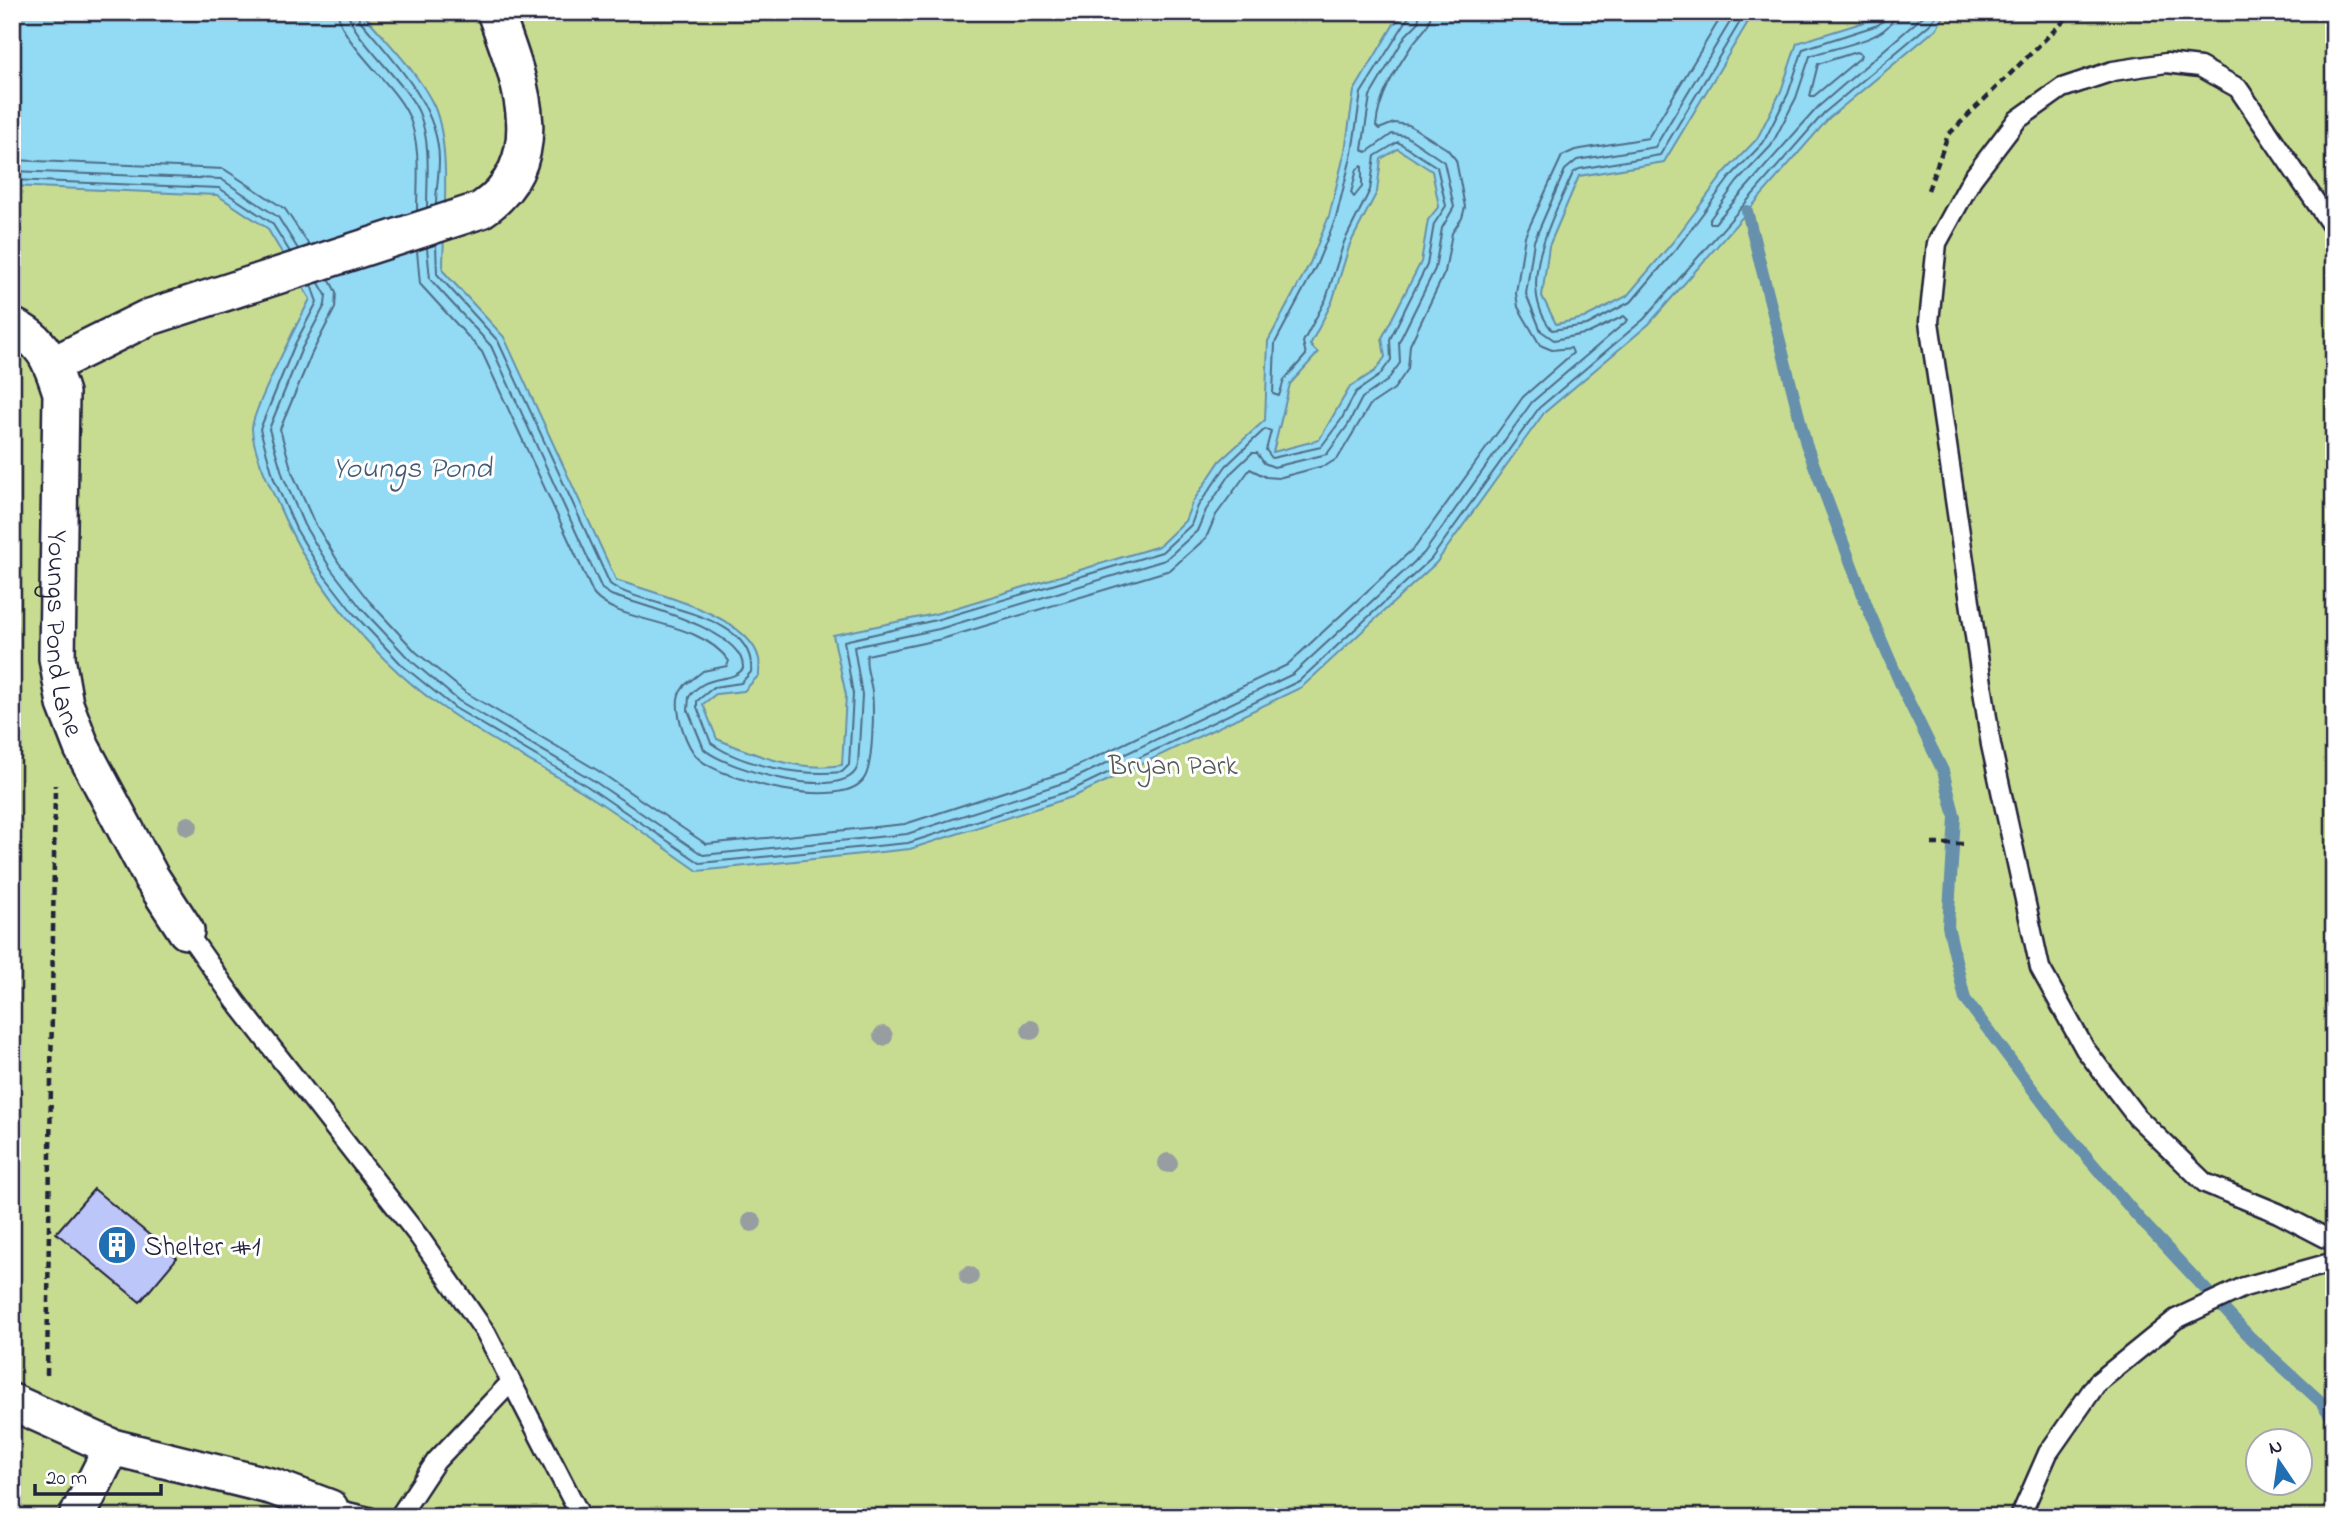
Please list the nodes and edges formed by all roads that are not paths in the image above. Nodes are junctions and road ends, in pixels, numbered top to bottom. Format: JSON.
{"nodes":[{"id":1,"x":495,"y":12,"type":"edge"},
{"id":2,"x":2334,"y":229,"type":"edge"},
{"id":3,"x":12,"y":326,"type":"edge"},
{"id":4,"x":52,"y":365,"type":"junction"},
{"id":5,"x":186,"y":931,"type":"joint"},
{"id":6,"x":2334,"y":1242,"type":"edge"},
{"id":7,"x":2334,"y":1262,"type":"edge"},
{"id":8,"x":511,"y":1382,"type":"junction"},
{"id":9,"x":12,"y":1402,"type":"edge"},
{"id":10,"x":112,"y":1447,"type":"junction"},
{"id":11,"x":330,"y":1508,"type":"joint"},
{"id":12,"x":77,"y":1517,"type":"edge"},
{"id":13,"x":369,"y":1517,"type":"edge"},
{"id":14,"x":399,"y":1517,"type":"edge"},
{"id":15,"x":581,"y":1517,"type":"edge"},
{"id":16,"x":2020,"y":1517,"type":"edge"}],
"edges":[{"from":1,"to":4,"type":"street"},
{"from":2,"to":6,"type":"lane"},
{"from":3,"to":4,"type":"street","name":"Youngs Pond Lane"},
{"from":4,"to":5,"type":"street","name":"Youngs Pond Lane"},
{"from":5,"to":8,"type":"lane"},
{"from":7,"to":16,"type":"lane"},
{"from":8,"to":14,"type":"lane"},
{"from":8,"to":15,"type":"lane"},
{"from":9,"to":10,"type":"street"},
{"from":10,"to":11,"type":"street"},
{"from":10,"to":12,"type":"street"},
{"from":11,"to":13,"type":"lane"}]}
